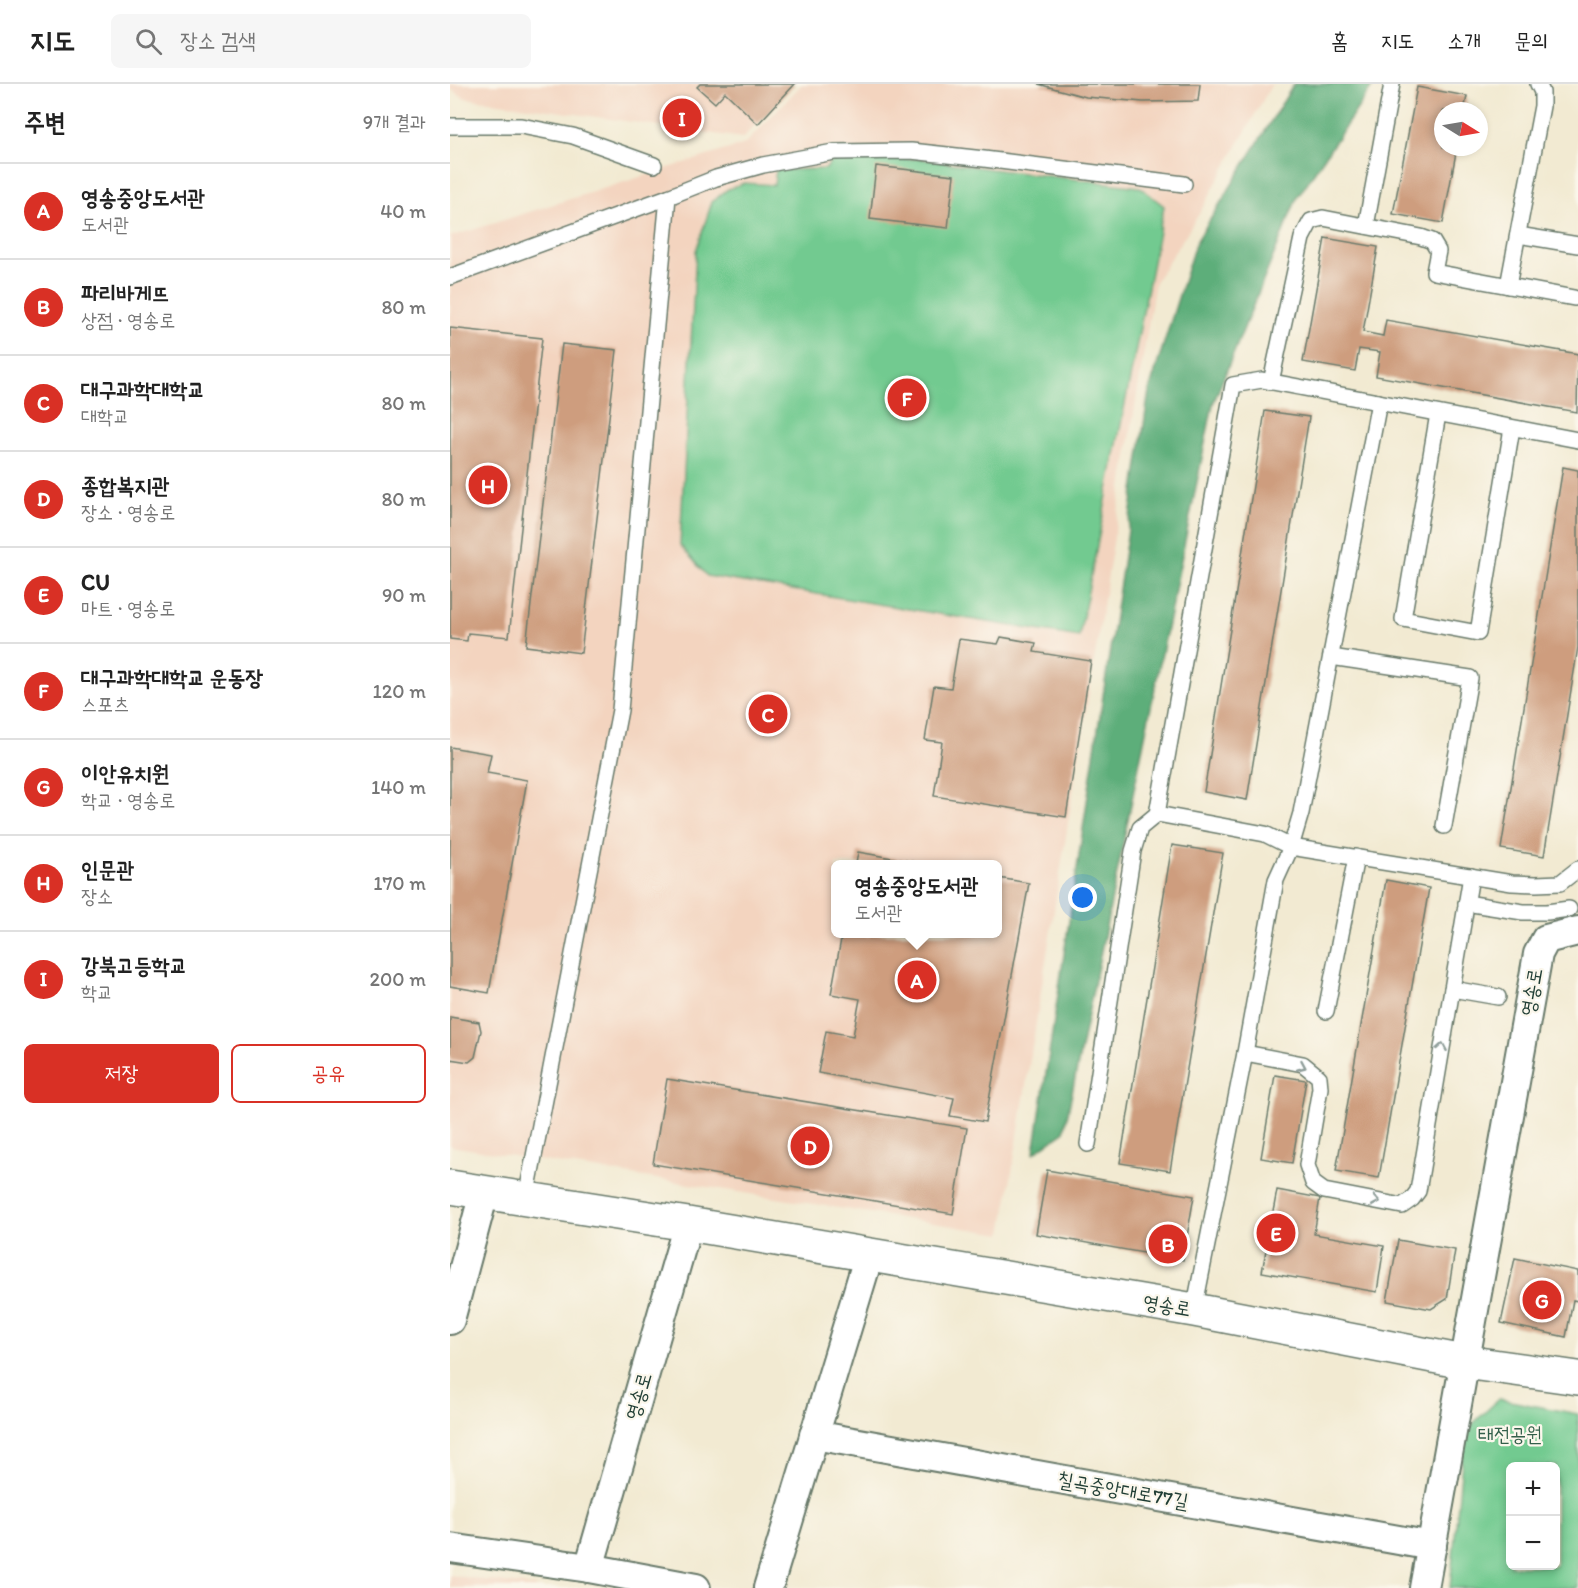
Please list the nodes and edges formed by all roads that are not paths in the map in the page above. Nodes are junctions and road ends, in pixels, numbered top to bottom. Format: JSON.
{"nodes":[{"id":1,"x":1392,"y":84,"type":"edge"},
{"id":2,"x":1538,"y":84,"type":"edge"},
{"id":3,"x":450,"y":126,"type":"edge"},
{"id":4,"x":654,"y":165,"type":"dead end"},
{"id":5,"x":1184,"y":184,"type":"dead end"},
{"id":6,"x":669,"y":197,"type":"junction"},
{"id":7,"x":1366,"y":226,"type":"junction"},
{"id":8,"x":1518,"y":235,"type":"junction"},
{"id":9,"x":1578,"y":245,"type":"edge"},
{"id":10,"x":450,"y":277,"type":"edge"},
{"id":11,"x":1508,"y":286,"type":"junction"},
{"id":12,"x":1574,"y":298,"type":"dead end"},
{"id":13,"x":1271,"y":382,"type":"junction"},
{"id":14,"x":1379,"y":402,"type":"junction"},
{"id":15,"x":1438,"y":414,"type":"junction"},
{"id":16,"x":1512,"y":429,"type":"junction"},
{"id":17,"x":1578,"y":440,"type":"edge"},
{"id":18,"x":1331,"y":657,"type":"junction"},
{"id":19,"x":1156,"y":814,"type":"junction"},
{"id":20,"x":1444,"y":826,"type":"dead end"},
{"id":21,"x":1291,"y":847,"type":"junction"},
{"id":22,"x":1356,"y":857,"type":"junction"},
{"id":23,"x":1578,"y":869,"type":"edge"},
{"id":24,"x":1471,"y":876,"type":"junction"},
{"id":25,"x":1467,"y":903,"type":"junction"},
{"id":26,"x":1574,"y":920,"type":"edge"},
{"id":27,"x":1452,"y":989,"type":"junction"},
{"id":28,"x":1498,"y":998,"type":"dead end"},
{"id":29,"x":1326,"y":1011,"type":"dead end"},
{"id":30,"x":1245,"y":1053,"type":"junction"},
{"id":31,"x":1088,"y":1144,"type":"dead end"},
{"id":32,"x":450,"y":1187,"type":"edge"},
{"id":33,"x":484,"y":1193,"type":"junction"},
{"id":34,"x":526,"y":1198,"type":"junction"},
{"id":35,"x":688,"y":1224,"type":"junction"},
{"id":36,"x":869,"y":1255,"type":"junction"},
{"id":37,"x":1194,"y":1310,"type":"junction"},
{"id":38,"x":450,"y":1320,"type":"edge"},
{"id":39,"x":1464,"y":1362,"type":"junction"},
{"id":40,"x":1578,"y":1378,"type":"edge"},
{"id":41,"x":814,"y":1435,"type":"junction"},
{"id":42,"x":1432,"y":1546,"type":"junction"},
{"id":43,"x":450,"y":1548,"type":"edge"},
{"id":44,"x":589,"y":1568,"type":"junction"},
{"id":45,"x":696,"y":1588,"type":"edge"},
{"id":46,"x":768,"y":1588,"type":"edge"},
{"id":47,"x":1424,"y":1588,"type":"edge"}],
"edges":[{"from":1,"to":7,"type":"lane"},
{"from":2,"to":8,"type":"lane"},
{"from":3,"to":4,"type":"lane"},
{"from":5,"to":6,"type":"lane"},
{"from":6,"to":10,"type":"lane"},
{"from":6,"to":34,"type":"lane"},
{"from":7,"to":11,"type":"lane"},
{"from":7,"to":13,"type":"lane"},
{"from":8,"to":9,"type":"lane"},
{"from":8,"to":11,"type":"lane"},
{"from":11,"to":12,"type":"lane"},
{"from":13,"to":14,"type":"lane"},
{"from":13,"to":19,"type":"lane"},
{"from":14,"to":15,"type":"lane"},
{"from":14,"to":18,"type":"lane"},
{"from":15,"to":16,"type":"lane"},
{"from":15,"to":16,"type":"lane"},
{"from":16,"to":17,"type":"lane"},
{"from":18,"to":20,"type":"lane"},
{"from":18,"to":21,"type":"lane"},
{"from":19,"to":21,"type":"lane"},
{"from":19,"to":31,"type":"lane"},
{"from":21,"to":22,"type":"lane"},
{"from":21,"to":30,"type":"lane"},
{"from":22,"to":24,"type":"lane"},
{"from":22,"to":29,"type":"lane"},
{"from":23,"to":24,"type":"lane"},
{"from":24,"to":25,"type":"lane"},
{"from":25,"to":26,"type":"lane"},
{"from":25,"to":27,"type":"lane"},
{"from":26,"to":39,"type":"street","name":"영송로"},
{"from":27,"to":28,"type":"lane"},
{"from":30,"to":27,"type":"lane","one_way":true},
{"from":30,"to":37,"type":"lane"},
{"from":32,"to":33,"type":"main road","name":"영송로"},
{"from":33,"to":34,"type":"main road","name":"영송로"},
{"from":33,"to":38,"type":"street"},
{"from":34,"to":35,"type":"main road","name":"영송로"},
{"from":35,"to":36,"type":"main road","name":"영송로"},
{"from":35,"to":44,"type":"street","name":"영송로"},
{"from":36,"to":37,"type":"main road","name":"영송로"},
{"from":36,"to":41,"type":"street"},
{"from":37,"to":39,"type":"main road","name":"영송로"},
{"from":39,"to":40,"type":"main road","name":"영송로"},
{"from":39,"to":42,"type":"street"},
{"from":41,"to":42,"type":"street","name":"칠곡중앙대로77길"},
{"from":41,"to":46,"type":"street"},
{"from":42,"to":47,"type":"street"},
{"from":43,"to":44,"type":"street"},
{"from":44,"to":45,"type":"street"}]}
